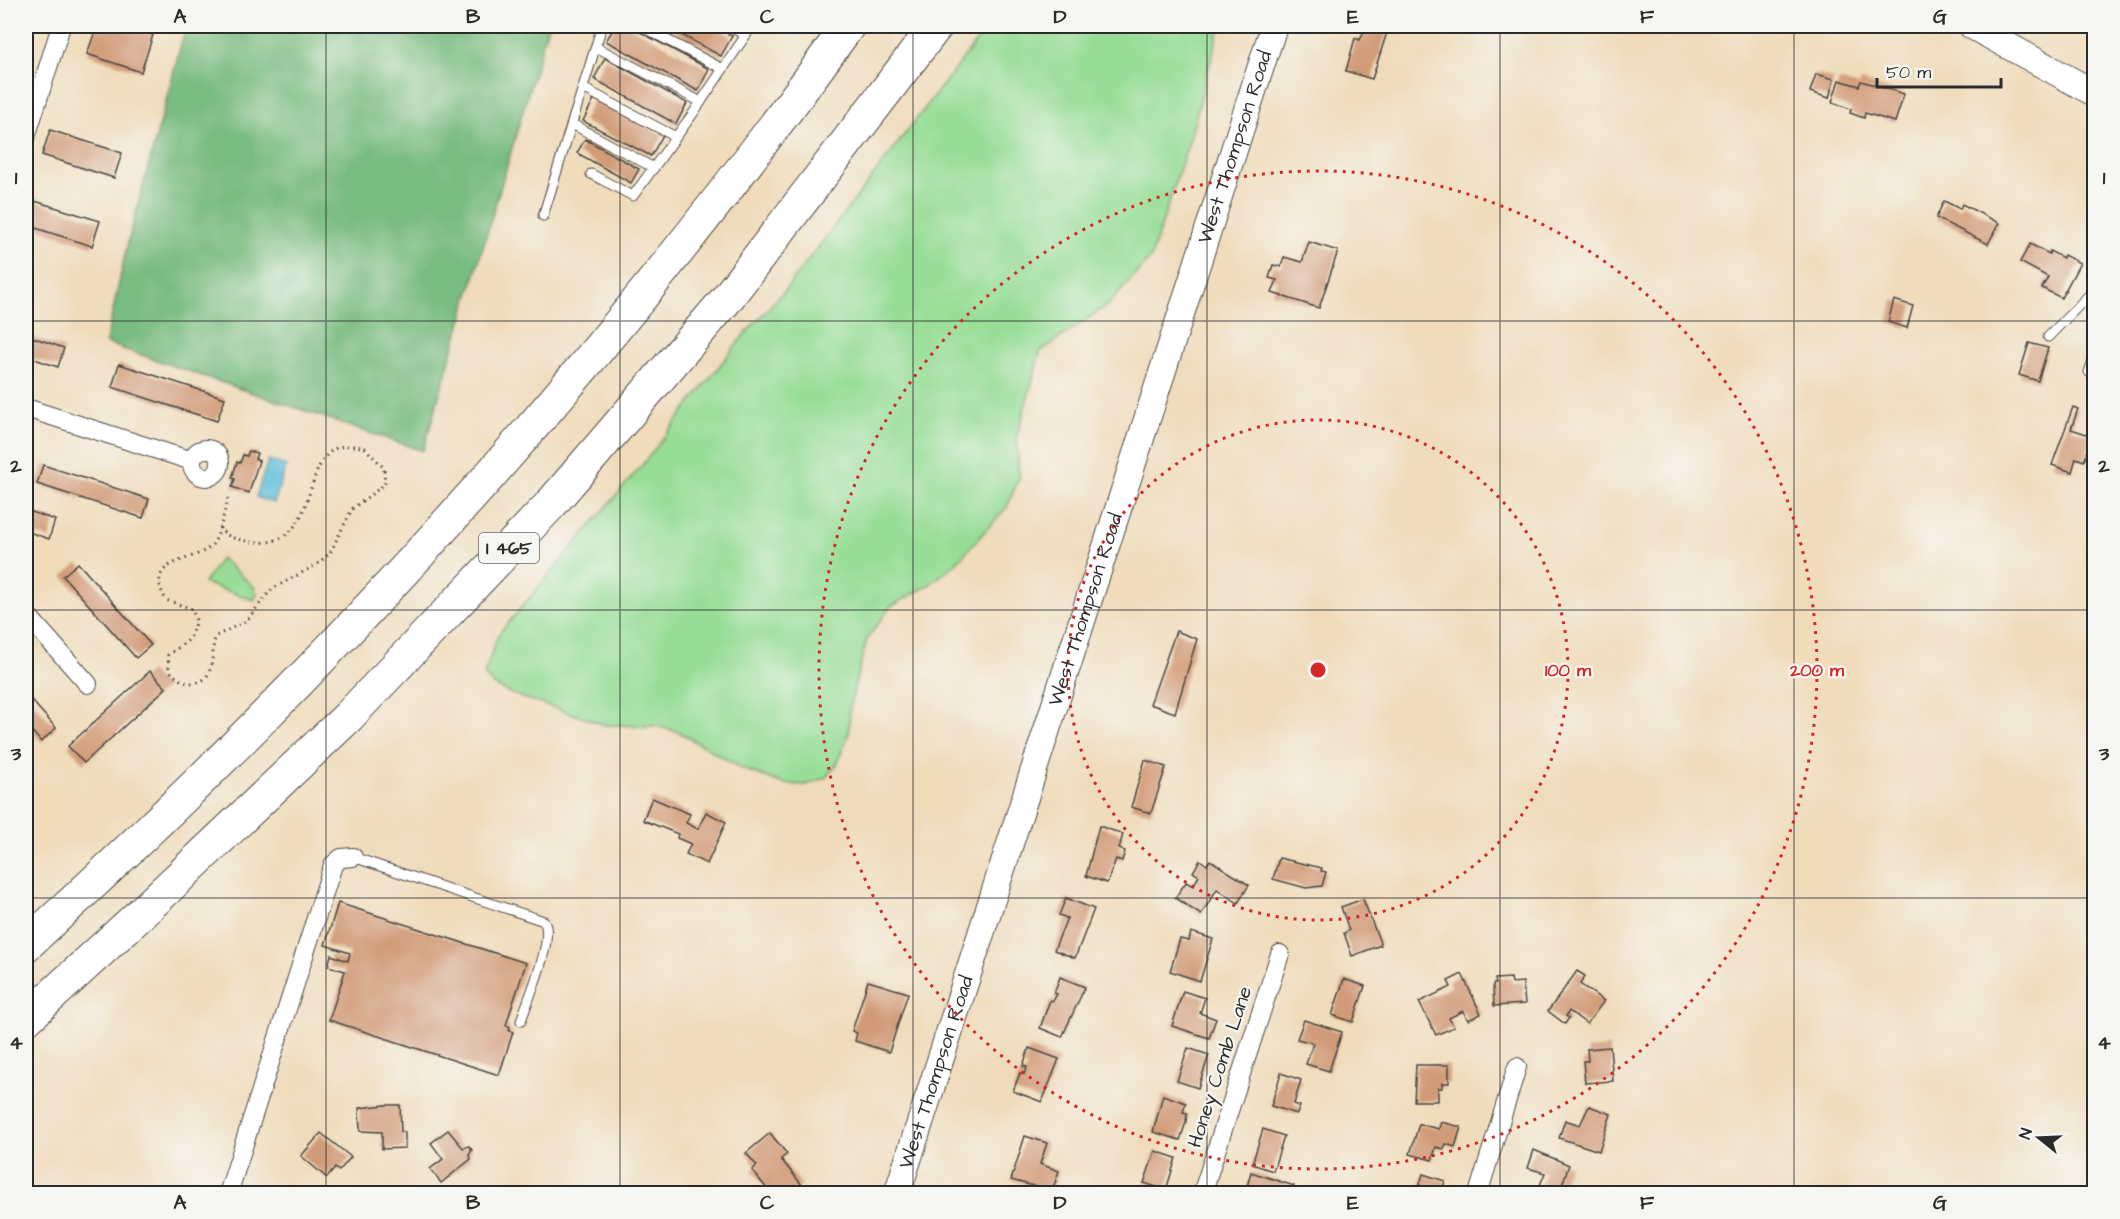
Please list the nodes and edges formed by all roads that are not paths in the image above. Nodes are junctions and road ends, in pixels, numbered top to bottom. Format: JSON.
{"nodes":[{"id":1,"x":61,"y":26,"type":"edge"},
{"id":2,"x":603,"y":26,"type":"edge"},
{"id":3,"x":640,"y":26,"type":"edge"},
{"id":4,"x":729,"y":26,"type":"edge"},
{"id":5,"x":752,"y":26,"type":"edge"},
{"id":6,"x":848,"y":26,"type":"edge"},
{"id":7,"x":936,"y":26,"type":"edge"},
{"id":8,"x":1274,"y":26,"type":"edge"},
{"id":9,"x":1972,"y":26,"type":"edge"},
{"id":10,"x":746,"y":35,"type":"junction"},
{"id":11,"x":596,"y":47,"type":"junction"},
{"id":12,"x":723,"y":69,"type":"junction"},
{"id":13,"x":583,"y":88,"type":"junction"},
{"id":14,"x":2094,"y":93,"type":"edge"},
{"id":15,"x":701,"y":102,"type":"junction"},
{"id":16,"x":572,"y":124,"type":"junction"},
{"id":17,"x":26,"y":137,"type":"edge"},
{"id":18,"x":676,"y":137,"type":"junction"},
{"id":19,"x":654,"y":168,"type":"junction"},
{"id":20,"x":591,"y":174,"type":"dead end"},
{"id":21,"x":543,"y":216,"type":"dead end"},
{"id":22,"x":2094,"y":290,"type":"edge"},
{"id":23,"x":2048,"y":337,"type":"dead end"},
{"id":24,"x":2094,"y":358,"type":"edge"},
{"id":25,"x":2090,"y":372,"type":"dead end"},
{"id":26,"x":26,"y":408,"type":"edge"},
{"id":27,"x":192,"y":461,"type":"dead end"},
{"id":28,"x":26,"y":614,"type":"edge"},
{"id":29,"x":88,"y":684,"type":"dead end"},
{"id":30,"x":353,"y":857,"type":"joint"},
{"id":31,"x":26,"y":945,"type":"edge"},
{"id":32,"x":1280,"y":954,"type":"dead end"},
{"id":33,"x":26,"y":1019,"type":"edge"},
{"id":34,"x":521,"y":1020,"type":"dead end"},
{"id":35,"x":1517,"y":1068,"type":"dead end"},
{"id":36,"x":228,"y":1194,"type":"edge"},
{"id":37,"x":897,"y":1194,"type":"edge"},
{"id":38,"x":1202,"y":1194,"type":"edge"},
{"id":39,"x":1479,"y":1194,"type":"edge"}],
"edges":[{"from":1,"to":17,"type":"street"},
{"from":2,"to":11,"type":"lane"},
{"from":3,"to":12,"type":"lane"},
{"from":4,"to":10,"type":"lane"},
{"from":5,"to":10,"type":"lane"},
{"from":6,"to":31,"type":"highway"},
{"from":7,"to":33,"type":"highway","number":"I 465"},
{"from":8,"to":37,"type":"main road","name":"West Thompson Road"},
{"from":9,"to":14,"type":"main road"},
{"from":10,"to":12,"type":"lane"},
{"from":11,"to":13,"type":"lane"},
{"from":11,"to":15,"type":"lane"},
{"from":12,"to":15,"type":"lane"},
{"from":13,"to":16,"type":"lane"},
{"from":13,"to":18,"type":"lane"},
{"from":15,"to":18,"type":"lane"},
{"from":16,"to":19,"type":"lane"},
{"from":16,"to":21,"type":"lane"},
{"from":18,"to":19,"type":"lane"},
{"from":19,"to":20,"type":"lane"},
{"from":22,"to":23,"type":"lane"},
{"from":24,"to":25,"type":"lane"},
{"from":26,"to":27,"type":"street"},
{"from":28,"to":29,"type":"street"},
{"from":30,"to":34,"type":"lane"},
{"from":30,"to":36,"type":"street"},
{"from":32,"to":38,"type":"street","name":"Honey Comb Lane"},
{"from":35,"to":39,"type":"street"}]}
